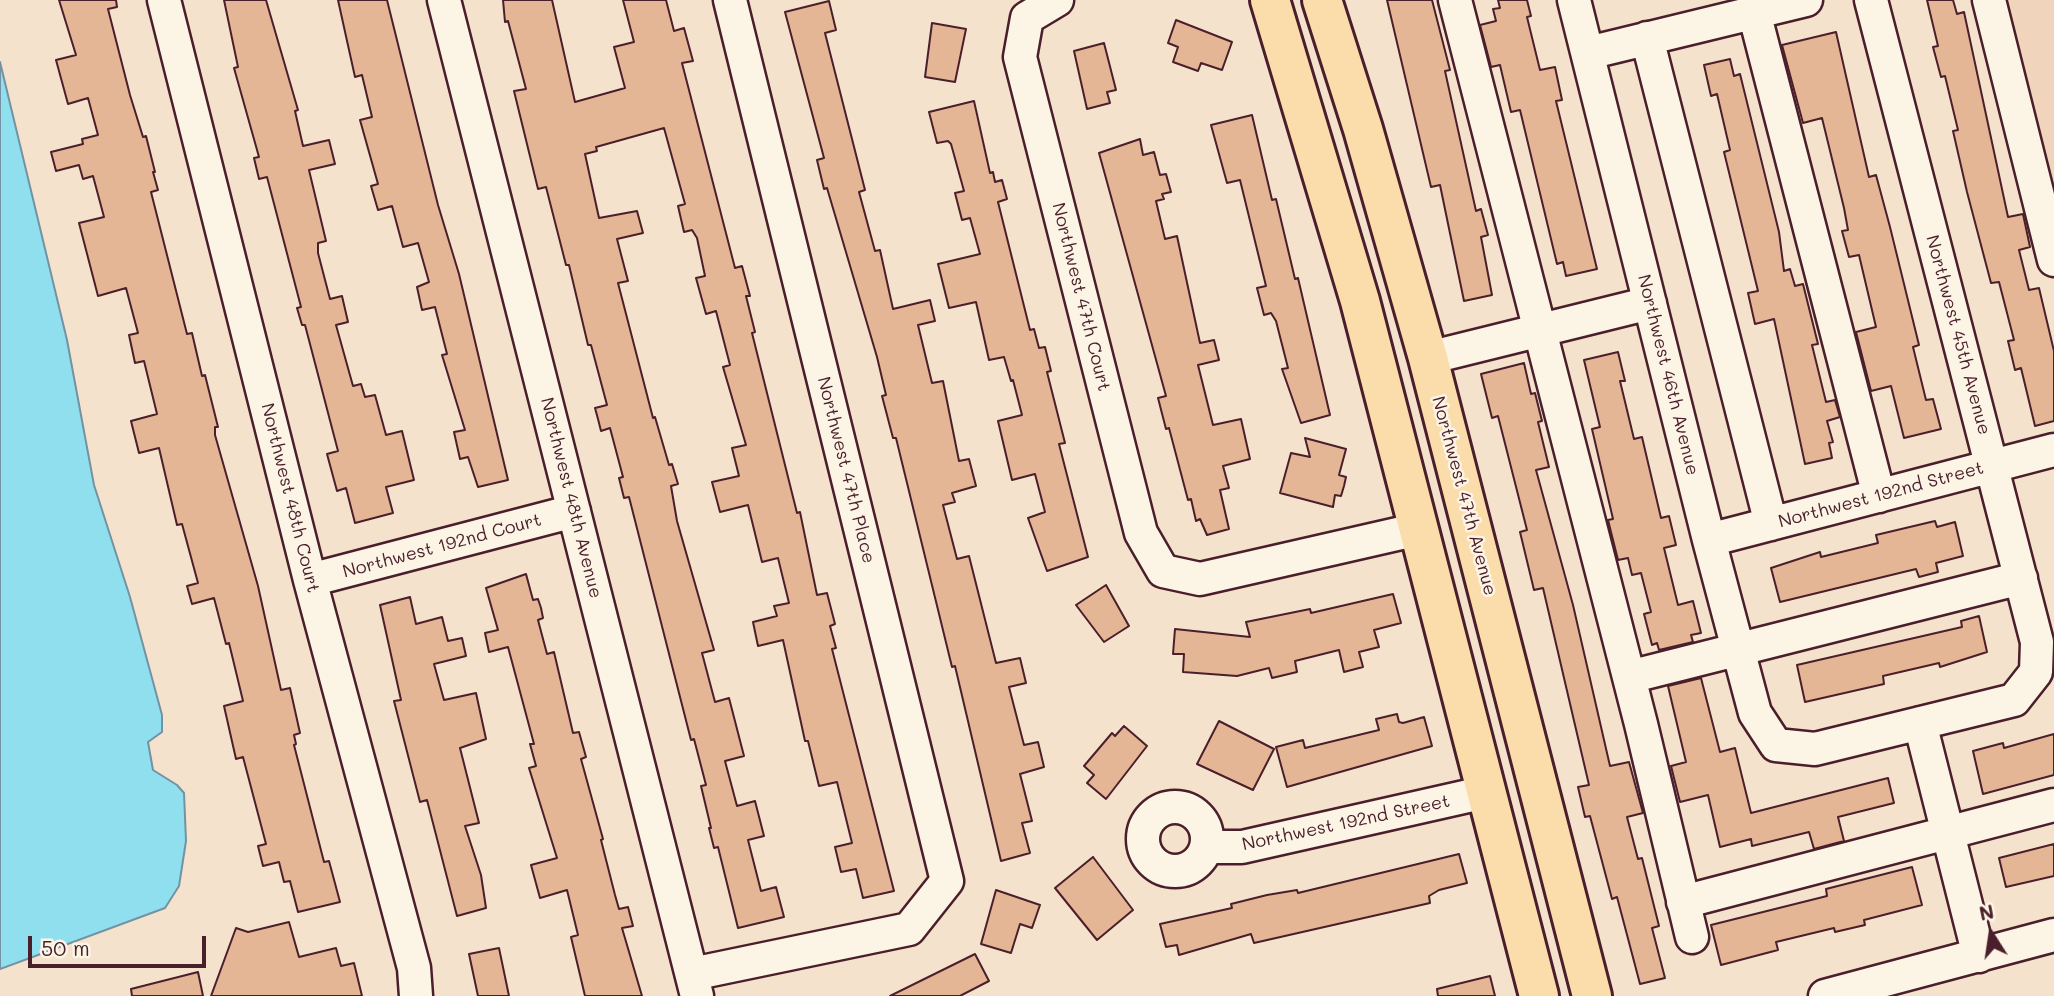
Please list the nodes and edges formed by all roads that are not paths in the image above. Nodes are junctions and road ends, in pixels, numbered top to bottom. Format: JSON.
{"nodes":[{"id":1,"x":164,"y":0,"type":"edge"},
{"id":2,"x":444,"y":0,"type":"edge"},
{"id":3,"x":730,"y":0,"type":"edge"},
{"id":4,"x":1057,"y":0,"type":"edge"},
{"id":5,"x":1270,"y":0,"type":"edge"},
{"id":6,"x":1322,"y":0,"type":"edge"},
{"id":7,"x":1455,"y":0,"type":"edge"},
{"id":8,"x":1574,"y":0,"type":"edge"},
{"id":9,"x":1805,"y":0,"type":"edge"},
{"id":10,"x":1871,"y":0,"type":"edge"},
{"id":11,"x":1989,"y":0,"type":"edge"},
{"id":12,"x":1754,"y":12,"type":"junction"},
{"id":13,"x":1647,"y":38,"type":"junction"},
{"id":14,"x":1588,"y":52,"type":"junction"},
{"id":15,"x":2054,"y":260,"type":"edge"},
{"id":16,"x":1360,"y":301,"type":"junction"},
{"id":17,"x":1650,"y":303,"type":"junction"},
{"id":18,"x":1539,"y":331,"type":"junction"},
{"id":19,"x":1428,"y":358,"type":"junction"},
{"id":20,"x":2054,"y":450,"type":"edge"},
{"id":21,"x":1992,"y":466,"type":"junction"},
{"id":22,"x":1879,"y":496,"type":"junction"},
{"id":23,"x":574,"y":511,"type":"junction"},
{"id":24,"x":1771,"y":524,"type":"junction"},
{"id":25,"x":1419,"y":529,"type":"junction"},
{"id":26,"x":1709,"y":540,"type":"junction"},
{"id":27,"x":1484,"y":576,"type":"junction"},
{"id":28,"x":2021,"y":578,"type":"junction"},
{"id":29,"x":310,"y":580,"type":"junction"},
{"id":30,"x":1738,"y":650,"type":"junction"},
{"id":31,"x":1629,"y":677,"type":"junction"},
{"id":32,"x":1920,"y":723,"type":"junction"},
{"id":33,"x":1486,"y":792,"type":"junction"},
{"id":34,"x":2054,"y":805,"type":"edge"},
{"id":35,"x":1948,"y":833,"type":"junction"},
{"id":36,"x":1206,"y":847,"type":"dead end"},
{"id":37,"x":1683,"y":902,"type":"junction"},
{"id":38,"x":2054,"y":936,"type":"edge"},
{"id":39,"x":1692,"y":937,"type":"dead end"},
{"id":40,"x":1979,"y":956,"type":"junction"},
{"id":41,"x":695,"y":985,"type":"edge"},
{"id":42,"x":416,"y":996,"type":"edge"},
{"id":43,"x":1539,"y":996,"type":"edge"},
{"id":44,"x":1591,"y":996,"type":"edge"},
{"id":45,"x":1825,"y":996,"type":"edge"}],
"edges":[{"from":1,"to":29,"type":"street","name":"Northwest 48th Court"},
{"from":2,"to":23,"type":"street","name":"Northwest 48th Avenue"},
{"from":3,"to":41,"type":"street","name":"Northwest 47th Place"},
{"from":4,"to":25,"type":"street","name":"Northwest 47th Court"},
{"from":5,"to":16,"type":"main road"},
{"from":6,"to":19,"type":"main road","name":"Northwest 47th Avenue"},
{"from":7,"to":18,"type":"street"},
{"from":8,"to":14,"type":"street","name":"Northwest 46th Avenue"},
{"from":9,"to":12,"type":"street"},
{"from":10,"to":21,"type":"street","name":"Northwest 45th Avenue"},
{"from":11,"to":15,"type":"street"},
{"from":12,"to":13,"type":"street"},
{"from":12,"to":22,"type":"street"},
{"from":13,"to":14,"type":"street"},
{"from":13,"to":24,"type":"street"},
{"from":14,"to":17,"type":"street","name":"Northwest 46th Avenue"},
{"from":16,"to":19,"type":"main road"},
{"from":16,"to":25,"type":"main road"},
{"from":17,"to":18,"type":"street"},
{"from":17,"to":26,"type":"street","name":"Northwest 46th Avenue"},
{"from":18,"to":19,"type":"street"},
{"from":18,"to":31,"type":"street"},
{"from":19,"to":27,"type":"main road","name":"Northwest 47th Avenue"},
{"from":20,"to":21,"type":"street","name":"Northwest 192nd Street"},
{"from":21,"to":22,"type":"street","name":"Northwest 192nd Street"},
{"from":21,"to":28,"type":"street","name":"Northwest 45th Avenue"},
{"from":22,"to":24,"type":"street","name":"Northwest 192nd Street"},
{"from":23,"to":29,"type":"street","name":"Northwest 192nd Court"},
{"from":23,"to":41,"type":"street","name":"Northwest 48th Avenue"},
{"from":24,"to":26,"type":"street","name":"Northwest 192nd Street"},
{"from":25,"to":27,"type":"main road"},
{"from":25,"to":33,"type":"main road"},
{"from":26,"to":30,"type":"street","name":"Northwest 46th Avenue"},
{"from":27,"to":44,"type":"main road","name":"Northwest 47th Avenue"},
{"from":28,"to":30,"type":"street"},
{"from":28,"to":32,"type":"street","name":"Northwest 45th Avenue"},
{"from":29,"to":42,"type":"street","name":"Northwest 48th Court"},
{"from":30,"to":31,"type":"street"},
{"from":30,"to":32,"type":"street","name":"Northwest 46th Avenue"},
{"from":31,"to":37,"type":"street"},
{"from":32,"to":35,"type":"street"},
{"from":33,"to":36,"type":"street","name":"Northwest 192nd Street"},
{"from":33,"to":43,"type":"main road"},
{"from":34,"to":35,"type":"street"},
{"from":35,"to":37,"type":"street"},
{"from":35,"to":40,"type":"street"},
{"from":37,"to":39,"type":"street"},
{"from":38,"to":40,"type":"street"},
{"from":40,"to":45,"type":"street"}]}
